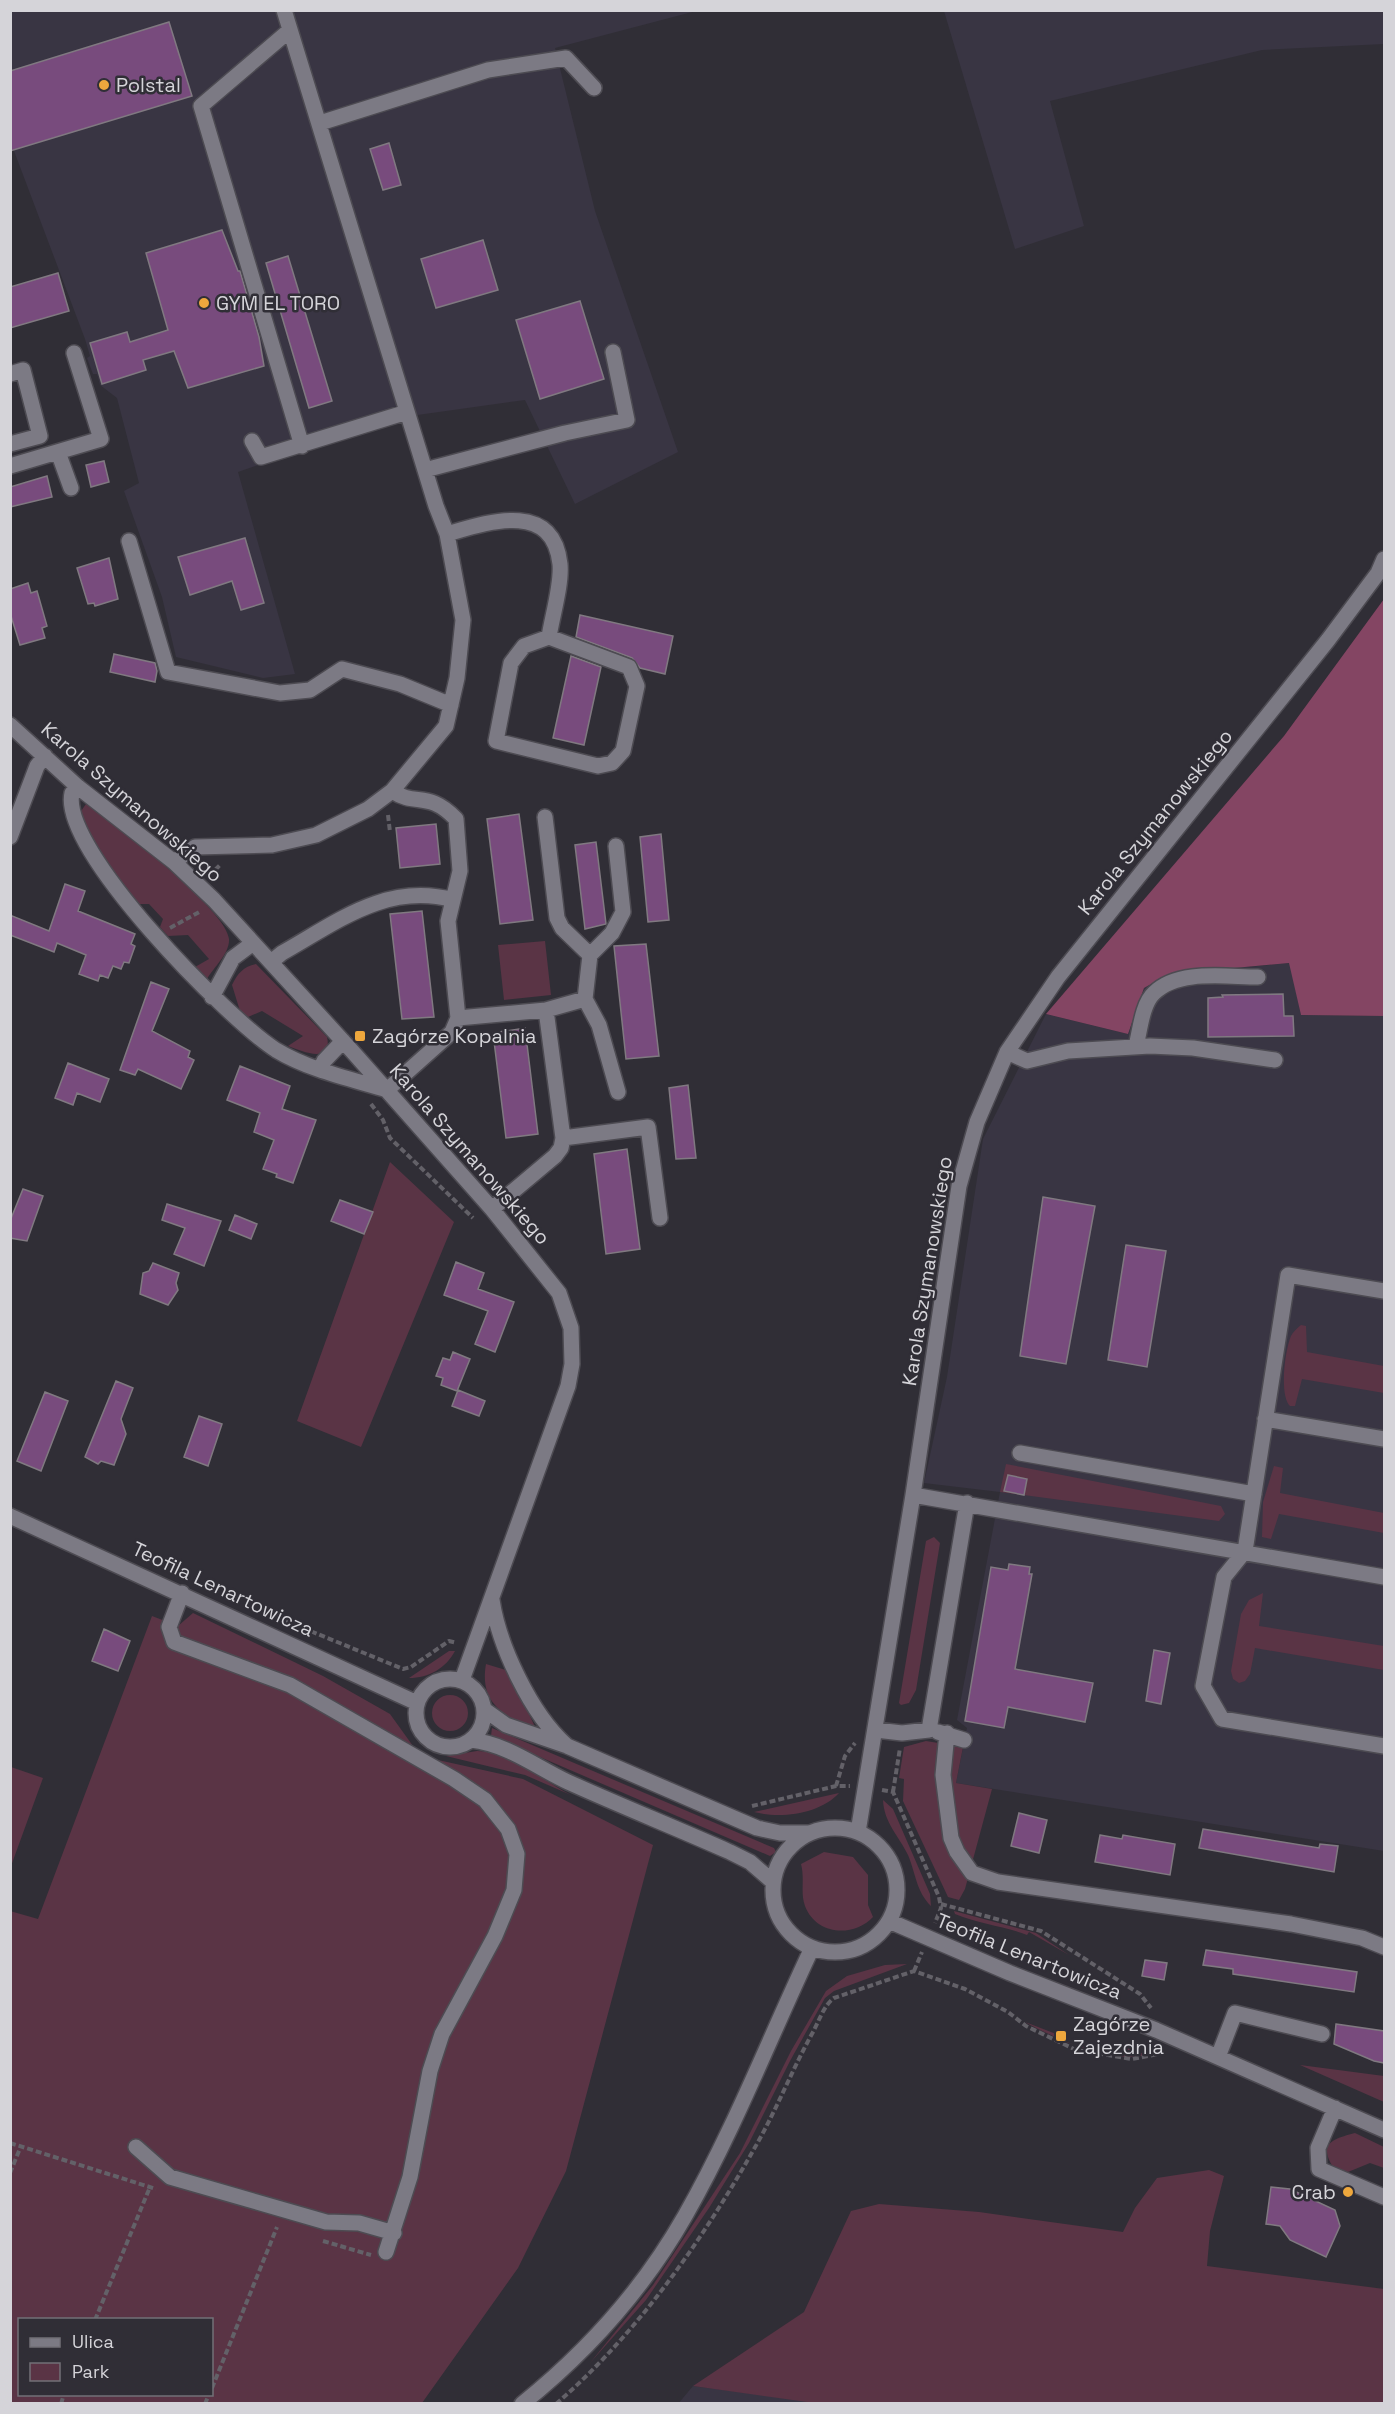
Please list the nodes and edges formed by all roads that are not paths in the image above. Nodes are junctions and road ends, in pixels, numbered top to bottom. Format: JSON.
{"nodes":[{"id":1,"x":284,"y":10,"type":"edge"},
{"id":2,"x":290,"y":30,"type":"junction"},
{"id":3,"x":594,"y":88,"type":"dead end"},
{"id":4,"x":320,"y":123,"type":"junction"},
{"id":5,"x":613,"y":352,"type":"dead end"},
{"id":6,"x":74,"y":353,"type":"dead end"},
{"id":7,"x":10,"y":374,"type":"edge"},
{"id":8,"x":407,"y":412,"type":"junction"},
{"id":9,"x":252,"y":441,"type":"dead end"},
{"id":10,"x":10,"y":444,"type":"edge"},
{"id":11,"x":302,"y":446,"type":"junction"},
{"id":12,"x":58,"y":452,"type":"junction"},
{"id":13,"x":10,"y":466,"type":"edge"},
{"id":14,"x":425,"y":470,"type":"junction"},
{"id":15,"x":71,"y":488,"type":"dead end"},
{"id":16,"x":447,"y":534,"type":"junction"},
{"id":17,"x":129,"y":541,"type":"dead end"},
{"id":18,"x":1384,"y":559,"type":"edge"},
{"id":19,"x":549,"y":637,"type":"junction"},
{"id":20,"x":451,"y":705,"type":"junction"},
{"id":21,"x":10,"y":725,"type":"edge"},
{"id":22,"x":45,"y":756,"type":"junction"},
{"id":23,"x":78,"y":787,"type":"junction"},
{"id":24,"x":392,"y":791,"type":"junction"},
{"id":25,"x":545,"y":817,"type":"dead end"},
{"id":26,"x":10,"y":837,"type":"edge"},
{"id":27,"x":616,"y":846,"type":"dead end"},
{"id":28,"x":174,"y":862,"type":"junction"},
{"id":29,"x":453,"y":900,"type":"junction"},
{"id":30,"x":253,"y":943,"type":"junction"},
{"id":31,"x":590,"y":955,"type":"junction"},
{"id":32,"x":272,"y":962,"type":"junction"},
{"id":33,"x":1258,"y":977,"type":"dead end"},
{"id":34,"x":212,"y":997,"type":"junction"},
{"id":35,"x":585,"y":999,"type":"junction"},
{"id":36,"x":546,"y":1010,"type":"junction"},
{"id":37,"x":458,"y":1018,"type":"junction"},
{"id":38,"x":344,"y":1041,"type":"junction"},
{"id":39,"x":1136,"y":1046,"type":"junction"},
{"id":40,"x":1007,"y":1052,"type":"junction"},
{"id":41,"x":1275,"y":1060,"type":"dead end"},
{"id":42,"x":320,"y":1069,"type":"junction"},
{"id":43,"x":387,"y":1090,"type":"junction"},
{"id":44,"x":618,"y":1092,"type":"dead end"},
{"id":45,"x":563,"y":1138,"type":"junction"},
{"id":46,"x":492,"y":1209,"type":"junction"},
{"id":47,"x":660,"y":1218,"type":"dead end"},
{"id":48,"x":1384,"y":1291,"type":"edge"},
{"id":49,"x":1265,"y":1419,"type":"junction"},
{"id":50,"x":1384,"y":1439,"type":"edge"},
{"id":51,"x":1020,"y":1453,"type":"dead end"},
{"id":52,"x":1254,"y":1494,"type":"junction"},
{"id":53,"x":913,"y":1495,"type":"junction"},
{"id":54,"x":967,"y":1503,"type":"junction"},
{"id":55,"x":10,"y":1516,"type":"edge"},
{"id":56,"x":1245,"y":1551,"type":"junction"},
{"id":57,"x":1384,"y":1577,"type":"edge"},
{"id":58,"x":182,"y":1593,"type":"junction"},
{"id":59,"x":492,"y":1598,"type":"junction"},
{"id":60,"x":462,"y":1680,"type":"junction"},
{"id":61,"x":417,"y":1703,"type":"junction"},
{"id":62,"x":484,"y":1710,"type":"junction"},
{"id":63,"x":876,"y":1730,"type":"junction"},
{"id":64,"x":929,"y":1731,"type":"junction"},
{"id":65,"x":947,"y":1733,"type":"junction"},
{"id":66,"x":471,"y":1740,"type":"junction"},
{"id":67,"x":964,"y":1740,"type":"dead end"},
{"id":68,"x":1384,"y":1746,"type":"edge"},
{"id":69,"x":568,"y":1747,"type":"junction"},
{"id":70,"x":811,"y":1832,"type":"junction"},
{"id":71,"x":858,"y":1832,"type":"junction"},
{"id":72,"x":772,"y":1882,"type":"junction"},
{"id":73,"x":889,"y":1921,"type":"junction"},
{"id":74,"x":1384,"y":1947,"type":"edge"},
{"id":75,"x":812,"y":1948,"type":"junction"},
{"id":76,"x":1322,"y":2034,"type":"dead end"},
{"id":77,"x":1218,"y":2057,"type":"junction"},
{"id":78,"x":1335,"y":2108,"type":"junction"},
{"id":79,"x":1384,"y":2130,"type":"edge"},
{"id":80,"x":136,"y":2147,"type":"dead end"},
{"id":81,"x":1384,"y":2197,"type":"edge"},
{"id":82,"x":394,"y":2233,"type":"junction"},
{"id":83,"x":386,"y":2252,"type":"dead end"},
{"id":84,"x":522,"y":2403,"type":"edge"}],
"edges":[{"from":1,"to":2,"type":"street"},
{"from":2,"to":4,"type":"street"},
{"from":2,"to":11,"type":"street"},
{"from":3,"to":4,"type":"street"},
{"from":4,"to":8,"type":"street"},
{"from":5,"to":14,"type":"street"},
{"from":6,"to":12,"type":"street"},
{"from":7,"to":10,"type":"street"},
{"from":8,"to":11,"type":"street"},
{"from":8,"to":14,"type":"street"},
{"from":9,"to":11,"type":"street"},
{"from":12,"to":13,"type":"street"},
{"from":12,"to":15,"type":"street"},
{"from":14,"to":16,"type":"street"},
{"from":16,"to":19,"type":"street"},
{"from":16,"to":20,"type":"street"},
{"from":17,"to":20,"type":"street"},
{"from":18,"to":40,"type":"street","name":"Karola Szymanowskiego"},
{"from":19,"to":19,"type":"street"},
{"from":20,"to":24,"type":"street"},
{"from":21,"to":22,"type":"street","name":"Karola Szymanowskiego"},
{"from":22,"to":23,"type":"street","name":"Karola Szymanowskiego"},
{"from":22,"to":26,"type":"street"},
{"from":23,"to":28,"type":"street","name":"Karola Szymanowskiego"},
{"from":23,"to":34,"type":"street"},
{"from":24,"to":28,"type":"street"},
{"from":24,"to":29,"type":"street"},
{"from":25,"to":31,"type":"street"},
{"from":27,"to":31,"type":"street"},
{"from":28,"to":30,"type":"street","name":"Karola Szymanowskiego"},
{"from":29,"to":32,"type":"street"},
{"from":29,"to":37,"type":"street"},
{"from":30,"to":32,"type":"street","name":"Karola Szymanowskiego"},
{"from":30,"to":34,"type":"street"},
{"from":31,"to":35,"type":"street"},
{"from":32,"to":38,"type":"street","name":"Karola Szymanowskiego"},
{"from":33,"to":39,"type":"street"},
{"from":34,"to":42,"type":"street"},
{"from":35,"to":36,"type":"street"},
{"from":35,"to":44,"type":"street"},
{"from":36,"to":37,"type":"street"},
{"from":36,"to":45,"type":"street"},
{"from":37,"to":43,"type":"street"},
{"from":38,"to":42,"type":"street"},
{"from":38,"to":43,"type":"street","name":"Karola Szymanowskiego"},
{"from":39,"to":40,"type":"street"},
{"from":39,"to":41,"type":"street"},
{"from":40,"to":53,"type":"street","name":"Karola Szymanowskiego"},
{"from":42,"to":43,"type":"street"},
{"from":43,"to":46,"type":"street","name":"Karola Szymanowskiego"},
{"from":45,"to":46,"type":"street"},
{"from":45,"to":47,"type":"street"},
{"from":46,"to":59,"type":"street","name":"Karola Szymanowskiego"},
{"from":48,"to":49,"type":"street"},
{"from":49,"to":50,"type":"street"},
{"from":49,"to":52,"type":"street"},
{"from":51,"to":52,"type":"street"},
{"from":52,"to":56,"type":"street"},
{"from":53,"to":54,"type":"street"},
{"from":53,"to":63,"type":"street","name":"Karola Szymanowskiego"},
{"from":54,"to":56,"type":"street"},
{"from":54,"to":64,"type":"street"},
{"from":55,"to":58,"type":"street","name":"Teofila Lenartowicza"},
{"from":56,"to":57,"type":"street"},
{"from":56,"to":68,"type":"street"},
{"from":58,"to":61,"type":"street","name":"Teofila Lenartowicza"},
{"from":58,"to":82,"type":"street"},
{"from":59,"to":60,"type":"street","name":"Karola Szymanowskiego"},
{"from":59,"to":69,"type":"street"},
{"from":60,"to":61,"type":"street"},
{"from":60,"to":62,"type":"street"},
{"from":61,"to":66,"type":"street"},
{"from":62,"to":66,"type":"street"},
{"from":62,"to":69,"type":"street"},
{"from":63,"to":64,"type":"street"},
{"from":63,"to":71,"type":"street","name":"Karola Szymanowskiego"},
{"from":64,"to":65,"type":"street"},
{"from":65,"to":67,"type":"street"},
{"from":65,"to":74,"type":"street"},
{"from":66,"to":72,"type":"street"},
{"from":69,"to":70,"type":"street"},
{"from":70,"to":71,"type":"street"},
{"from":70,"to":72,"type":"street"},
{"from":71,"to":73,"type":"street"},
{"from":72,"to":75,"type":"street"},
{"from":73,"to":75,"type":"street"},
{"from":73,"to":77,"type":"street","name":"Teofila Lenartowicza"},
{"from":75,"to":84,"type":"street"},
{"from":76,"to":77,"type":"street"},
{"from":77,"to":78,"type":"street","name":"Teofila Lenartowicza"},
{"from":78,"to":79,"type":"street","name":"Teofila Lenartowicza"},
{"from":78,"to":81,"type":"street"},
{"from":80,"to":82,"type":"street"},
{"from":82,"to":83,"type":"street"}]}
